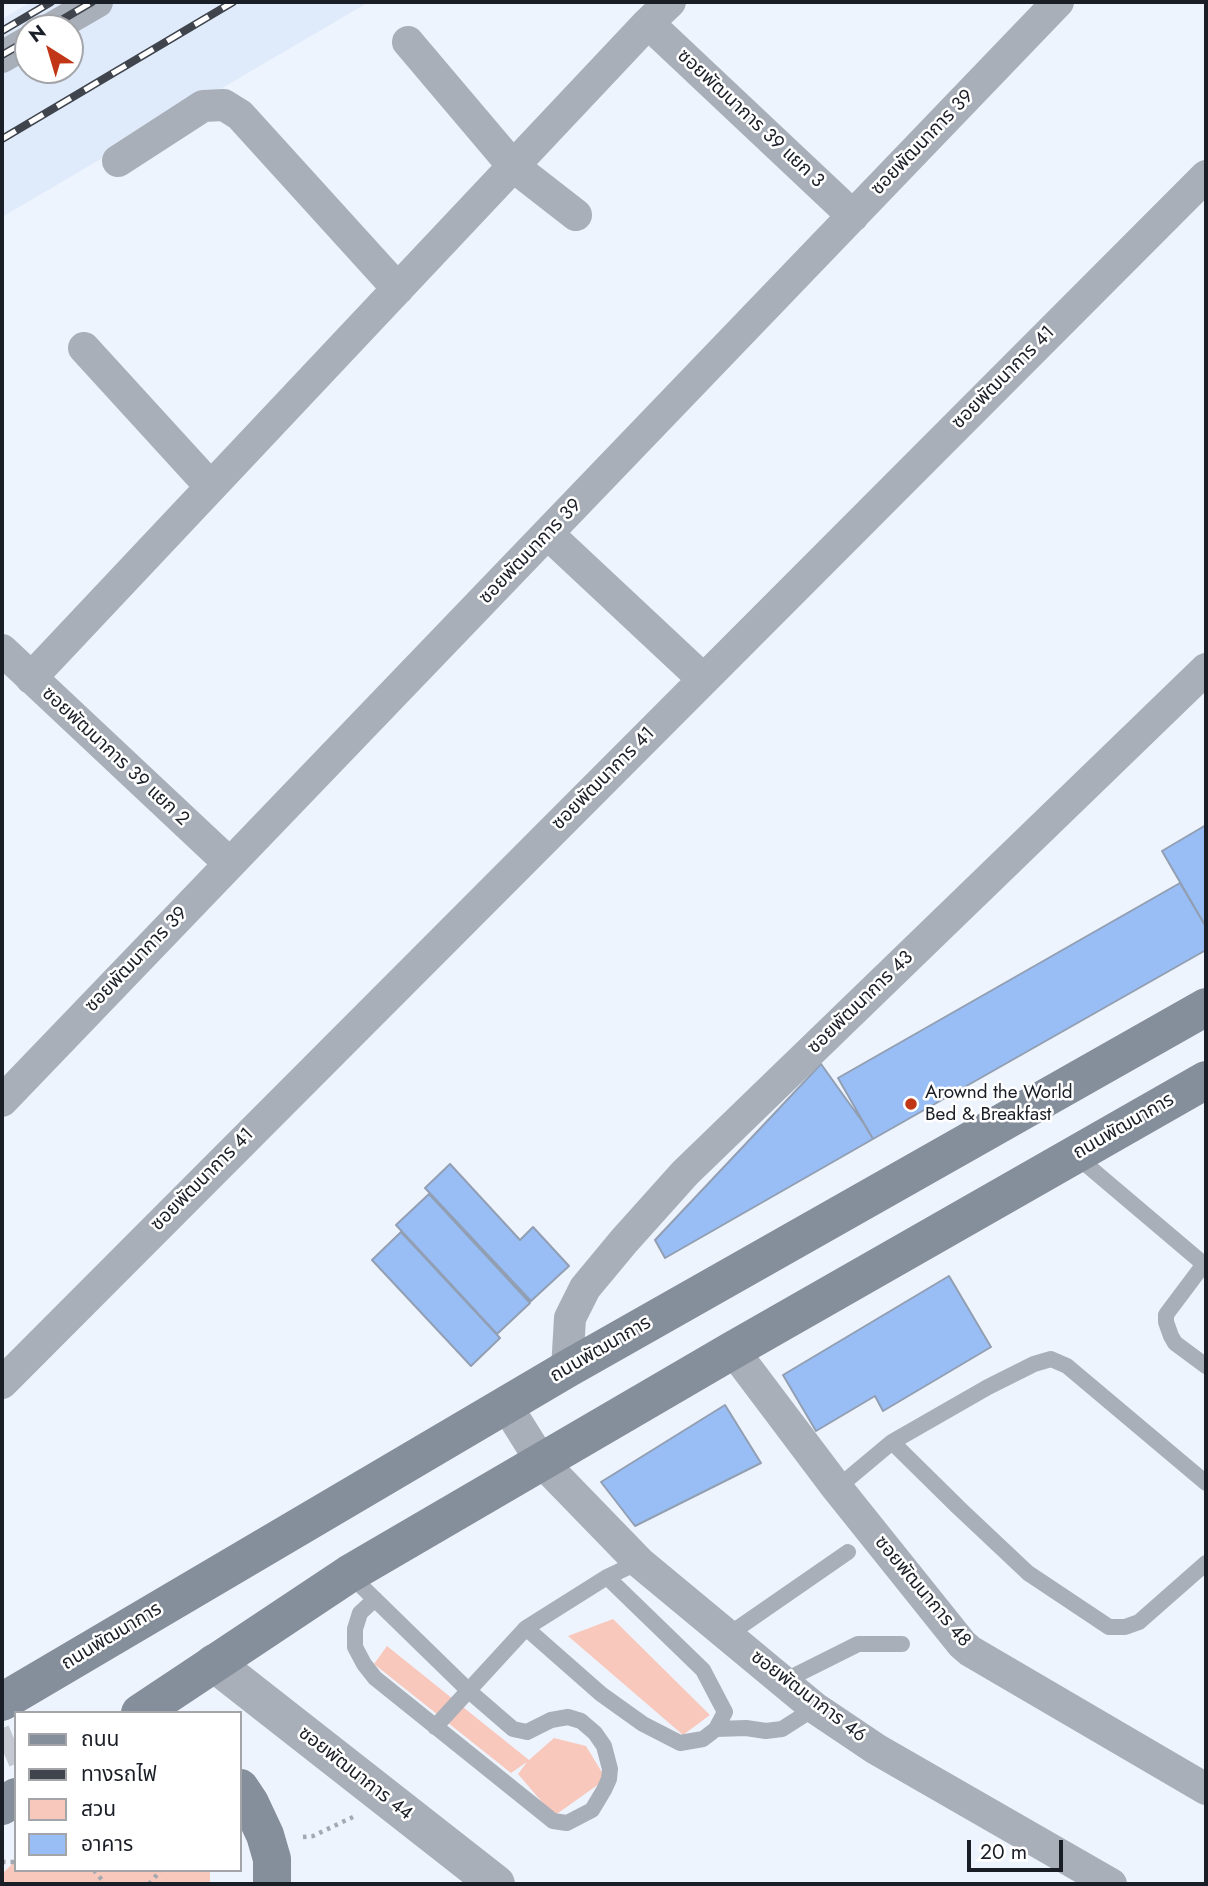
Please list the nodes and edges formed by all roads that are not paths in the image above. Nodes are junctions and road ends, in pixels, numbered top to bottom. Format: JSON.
{"nodes":[{"id":1,"x":97,"y":2,"type":"edge"},
{"id":2,"x":1058,"y":2,"type":"edge"},
{"id":3,"x":659,"y":12,"type":"edge"},
{"id":4,"x":76,"y":14,"type":"edge"},
{"id":5,"x":408,"y":42,"type":"dead end"},
{"id":6,"x":118,"y":161,"type":"dead end"},
{"id":7,"x":513,"y":166,"type":"junction"},
{"id":8,"x":1206,"y":176,"type":"edge"},
{"id":9,"x":576,"y":215,"type":"dead end"},
{"id":10,"x":853,"y":216,"type":"junction"},
{"id":11,"x":398,"y":289,"type":"junction"},
{"id":12,"x":84,"y":348,"type":"dead end"},
{"id":13,"x":211,"y":487,"type":"junction"},
{"id":14,"x":548,"y":534,"type":"junction"},
{"id":15,"x":2,"y":650,"type":"edge"},
{"id":16,"x":1206,"y":669,"type":"edge"},
{"id":17,"x":31,"y":678,"type":"junction"},
{"id":18,"x":703,"y":679,"type":"junction"},
{"id":19,"x":229,"y":863,"type":"junction"},
{"id":20,"x":1206,"y":1007,"type":"edge"},
{"id":21,"x":1206,"y":1080,"type":"edge"},
{"id":22,"x":2,"y":1101,"type":"edge"},
{"id":23,"x":1075,"y":1155,"type":"junction"},
{"id":24,"x":1205,"y":1265,"type":"edge"},
{"id":25,"x":733,"y":1350,"type":"junction"},
{"id":26,"x":1206,"y":1366,"type":"edge"},
{"id":27,"x":567,"y":1368,"type":"junction"},
{"id":28,"x":2,"y":1383,"type":"edge"},
{"id":29,"x":506,"y":1405,"type":"junction"},
{"id":30,"x":892,"y":1442,"type":"junction"},
{"id":31,"x":541,"y":1461,"type":"junction"},
{"id":32,"x":1206,"y":1483,"type":"edge"},
{"id":33,"x":837,"y":1488,"type":"junction"},
{"id":34,"x":848,"y":1552,"type":"dead end"},
{"id":35,"x":639,"y":1562,"type":"junction"},
{"id":36,"x":1206,"y":1563,"type":"edge"},
{"id":37,"x":607,"y":1577,"type":"junction"},
{"id":38,"x":362,"y":1586,"type":"junction"},
{"id":39,"x":526,"y":1628,"type":"junction"},
{"id":40,"x":728,"y":1635,"type":"junction"},
{"id":41,"x":902,"y":1644,"type":"dead end"},
{"id":42,"x":214,"y":1663,"type":"junction"},
{"id":43,"x":784,"y":1681,"type":"junction"},
{"id":44,"x":469,"y":1691,"type":"junction"},
{"id":45,"x":2,"y":1702,"type":"edge"},
{"id":46,"x":815,"y":1708,"type":"junction"},
{"id":47,"x":144,"y":1711,"type":"edge"},
{"id":48,"x":435,"y":1727,"type":"junction"},
{"id":49,"x":716,"y":1729,"type":"junction"},
{"id":50,"x":1206,"y":1789,"type":"edge"},
{"id":51,"x":242,"y":1791,"type":"edge"},
{"id":52,"x":272,"y":1884,"type":"edge"},
{"id":53,"x":496,"y":1884,"type":"edge"},
{"id":54,"x":1111,"y":1884,"type":"edge"}],
"edges":[{"from":1,"to":4,"type":"street"},
{"from":2,"to":10,"type":"street","name":"ซอยพัฒนาการ 39"},
{"from":3,"to":7,"type":"street"},
{"from":3,"to":10,"type":"street","name":"ซอยพัฒนาการ 39 แยก 3"},
{"from":5,"to":7,"type":"street"},
{"from":6,"to":11,"type":"street"},
{"from":7,"to":9,"type":"street"},
{"from":7,"to":11,"type":"street"},
{"from":8,"to":18,"type":"street","name":"ซอยพัฒนาการ 41"},
{"from":10,"to":14,"type":"street","name":"ซอยพัฒนาการ 39"},
{"from":11,"to":13,"type":"street"},
{"from":12,"to":13,"type":"street"},
{"from":13,"to":17,"type":"street"},
{"from":14,"to":18,"type":"street"},
{"from":14,"to":19,"type":"street","name":"ซอยพัฒนาการ 39"},
{"from":15,"to":17,"type":"street","name":"ซอยพัฒนาการ 39 แยก 2"},
{"from":16,"to":27,"type":"street","name":"ซอยพัฒนาการ 43"},
{"from":17,"to":19,"type":"street","name":"ซอยพัฒนาการ 39 แยก 2"},
{"from":18,"to":28,"type":"street","name":"ซอยพัฒนาการ 41"},
{"from":19,"to":22,"type":"street","name":"ซอยพัฒนาการ 39"},
{"from":20,"to":27,"type":"main road","name":"ถนนพัฒนาการ"},
{"from":21,"to":23,"type":"main road","name":"ถนนพัฒนาการ"},
{"from":23,"to":24,"type":"lane"},
{"from":23,"to":25,"type":"main road","name":"ถนนพัฒนาการ"},
{"from":24,"to":26,"type":"lane"},
{"from":25,"to":31,"type":"main road","name":"ถนนพัฒนาการ"},
{"from":25,"to":33,"type":"street","name":"ซอยพัฒนาการ 48"},
{"from":27,"to":29,"type":"main road","name":"ถนนพัฒนาการ"},
{"from":29,"to":31,"type":"street","name":"ซอยพัฒนาการ 46"},
{"from":29,"to":45,"type":"main road","name":"ถนนพัฒนาการ"},
{"from":30,"to":32,"type":"lane"},
{"from":30,"to":33,"type":"lane"},
{"from":30,"to":36,"type":"lane"},
{"from":31,"to":35,"type":"street","name":"ซอยพัฒนาการ 46"},
{"from":31,"to":38,"type":"main road","name":"ถนนพัฒนาการ"},
{"from":33,"to":50,"type":"street","name":"ซอยพัฒนาการ 48"},
{"from":34,"to":40,"type":"lane"},
{"from":35,"to":37,"type":"lane"},
{"from":35,"to":40,"type":"street","name":"ซอยพัฒนาการ 46"},
{"from":37,"to":39,"type":"lane"},
{"from":37,"to":49,"type":"lane"},
{"from":38,"to":42,"type":"main road","name":"ถนนพัฒนาการ"},
{"from":38,"to":44,"type":"lane"},
{"from":38,"to":48,"type":"lane"},
{"from":39,"to":44,"type":"lane"},
{"from":39,"to":49,"type":"lane"},
{"from":40,"to":43,"type":"street","name":"ซอยพัฒนาการ 46"},
{"from":41,"to":43,"type":"lane"},
{"from":42,"to":47,"type":"main road","name":"ถนนพัฒนาการ"},
{"from":42,"to":53,"type":"street","name":"ซอยพัฒนาการ 44"},
{"from":43,"to":46,"type":"street","name":"ซอยพัฒนาการ 46"},
{"from":44,"to":48,"type":"lane"},
{"from":44,"to":48,"type":"lane"},
{"from":46,"to":49,"type":"lane"},
{"from":46,"to":54,"type":"street","name":"ซอยพัฒนาการ 46"},
{"from":51,"to":52,"type":"main road"}]}
